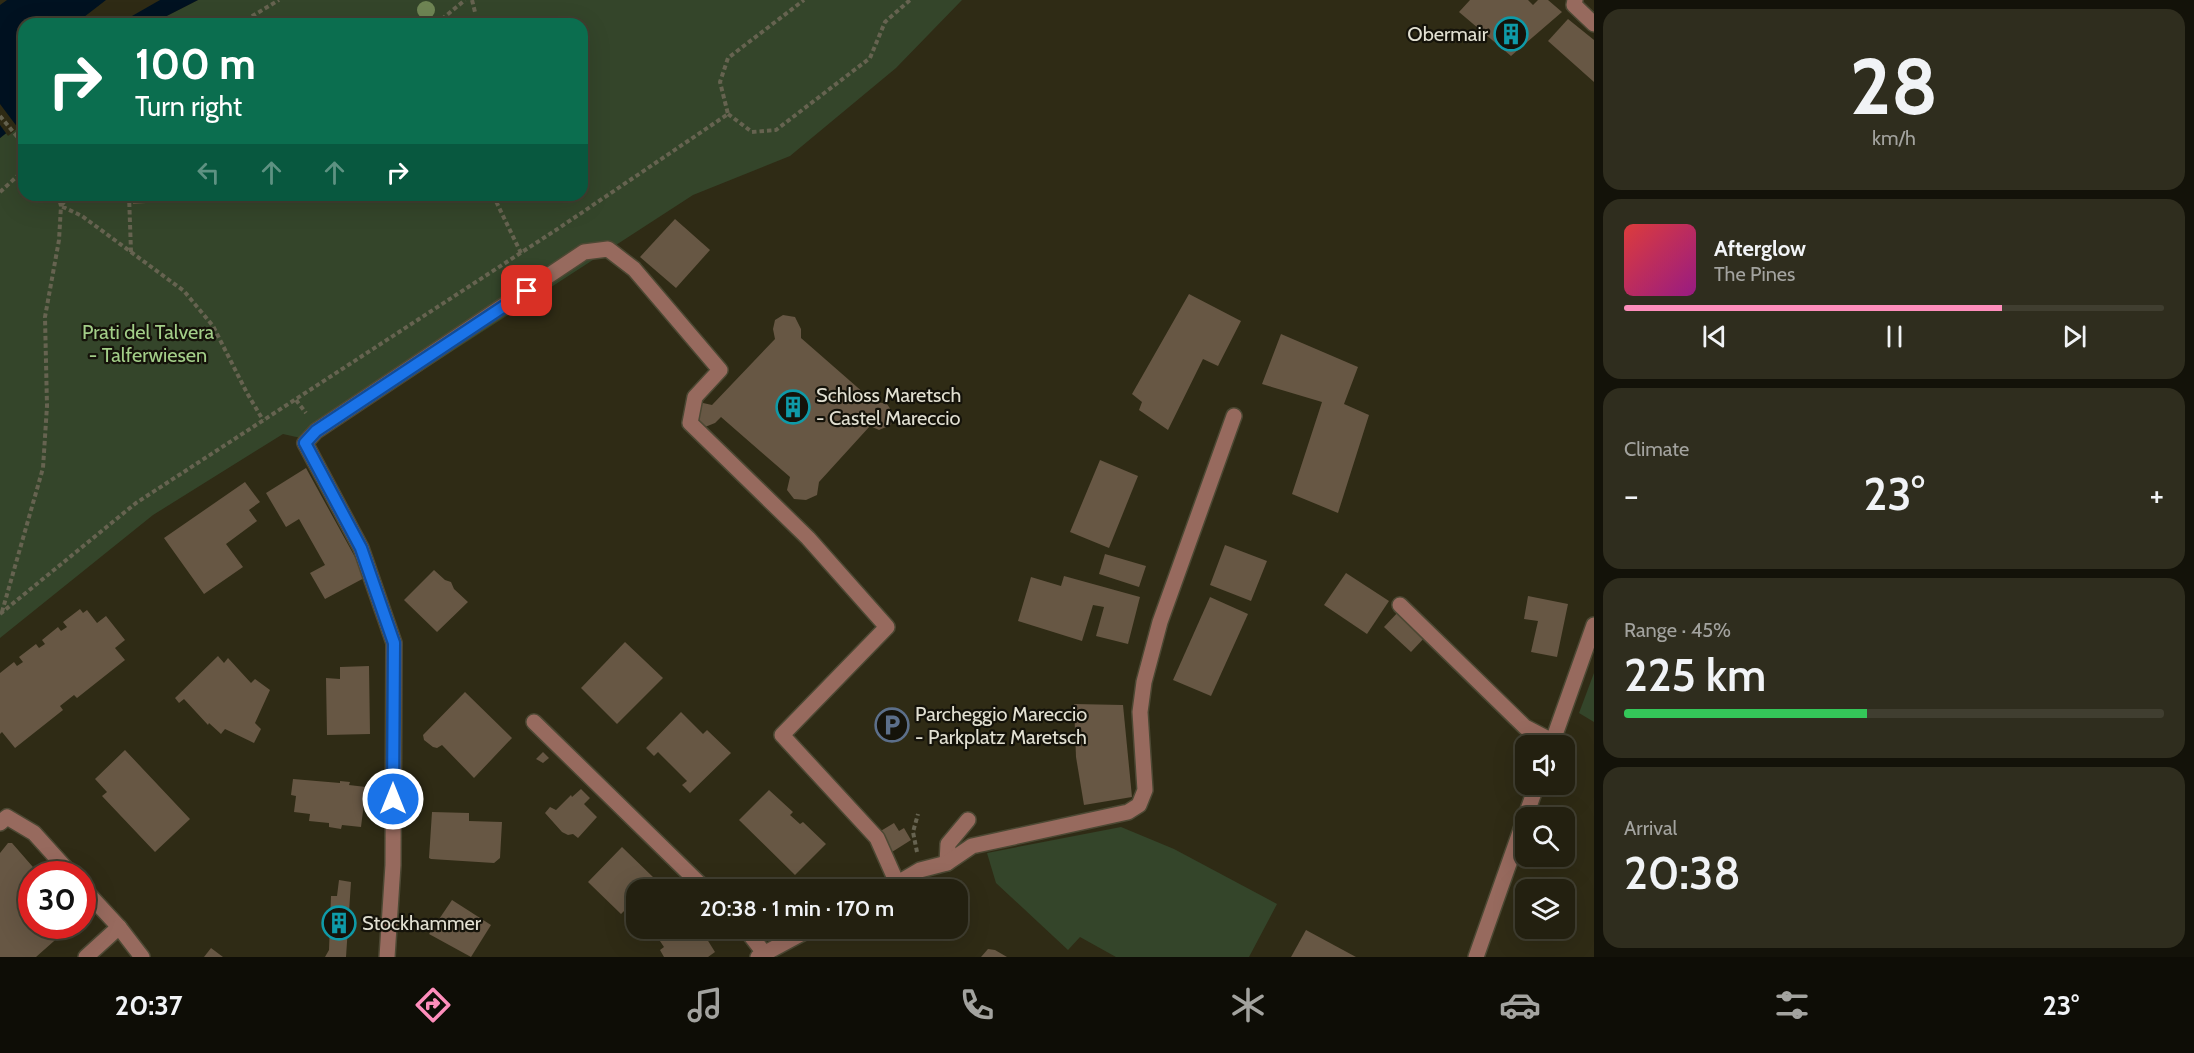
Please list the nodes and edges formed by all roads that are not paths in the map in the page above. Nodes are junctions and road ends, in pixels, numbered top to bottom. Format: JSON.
{"nodes":[{"id":1,"x":1575,"y":0,"type":"edge"},
{"id":2,"x":1594,"y":24,"type":"edge"},
{"id":3,"x":1234,"y":416,"type":"dead end"},
{"id":4,"x":1400,"y":605,"type":"dead end"},
{"id":5,"x":1594,"y":625,"type":"edge"},
{"id":6,"x":534,"y":722,"type":"dead end"},
{"id":7,"x":1538,"y":735,"type":"edge"},
{"id":8,"x":1555,"y":735,"type":"edge"},
{"id":9,"x":1533,"y":795,"type":"edge"},
{"id":10,"x":968,"y":820,"type":"dead end"},
{"id":11,"x":0,"y":823,"type":"edge"},
{"id":12,"x":59,"y":861,"type":"edge"},
{"id":13,"x":947,"y":863,"type":"junction"},
{"id":14,"x":694,"y":879,"type":"edge"},
{"id":15,"x":890,"y":879,"type":"edge"},
{"id":16,"x":904,"y":879,"type":"edge"},
{"id":17,"x":96,"y":902,"type":"edge"},
{"id":18,"x":119,"y":927,"type":"junction"},
{"id":19,"x":752,"y":939,"type":"edge"},
{"id":20,"x":791,"y":939,"type":"edge"},
{"id":21,"x":761,"y":955,"type":"edge"},
{"id":22,"x":86,"y":957,"type":"edge"},
{"id":23,"x":142,"y":957,"type":"edge"},
{"id":24,"x":387,"y":957,"type":"edge"},
{"id":25,"x":1476,"y":957,"type":"edge"}],
"edges":[{"from":1,"to":2,"type":"street"},
{"from":3,"to":13,"type":"street"},
{"from":4,"to":7,"type":"street"},
{"from":5,"to":8,"type":"street"},
{"from":6,"to":14,"type":"street"},
{"from":9,"to":25,"type":"street"},
{"from":10,"to":13,"type":"street"},
{"from":11,"to":12,"type":"street"},
{"from":13,"to":16,"type":"street"},
{"from":15,"to":24,"type":"street"},
{"from":17,"to":18,"type":"street"},
{"from":18,"to":22,"type":"street"},
{"from":18,"to":23,"type":"street"},
{"from":19,"to":21,"type":"street"},
{"from":20,"to":21,"type":"street"}]}
